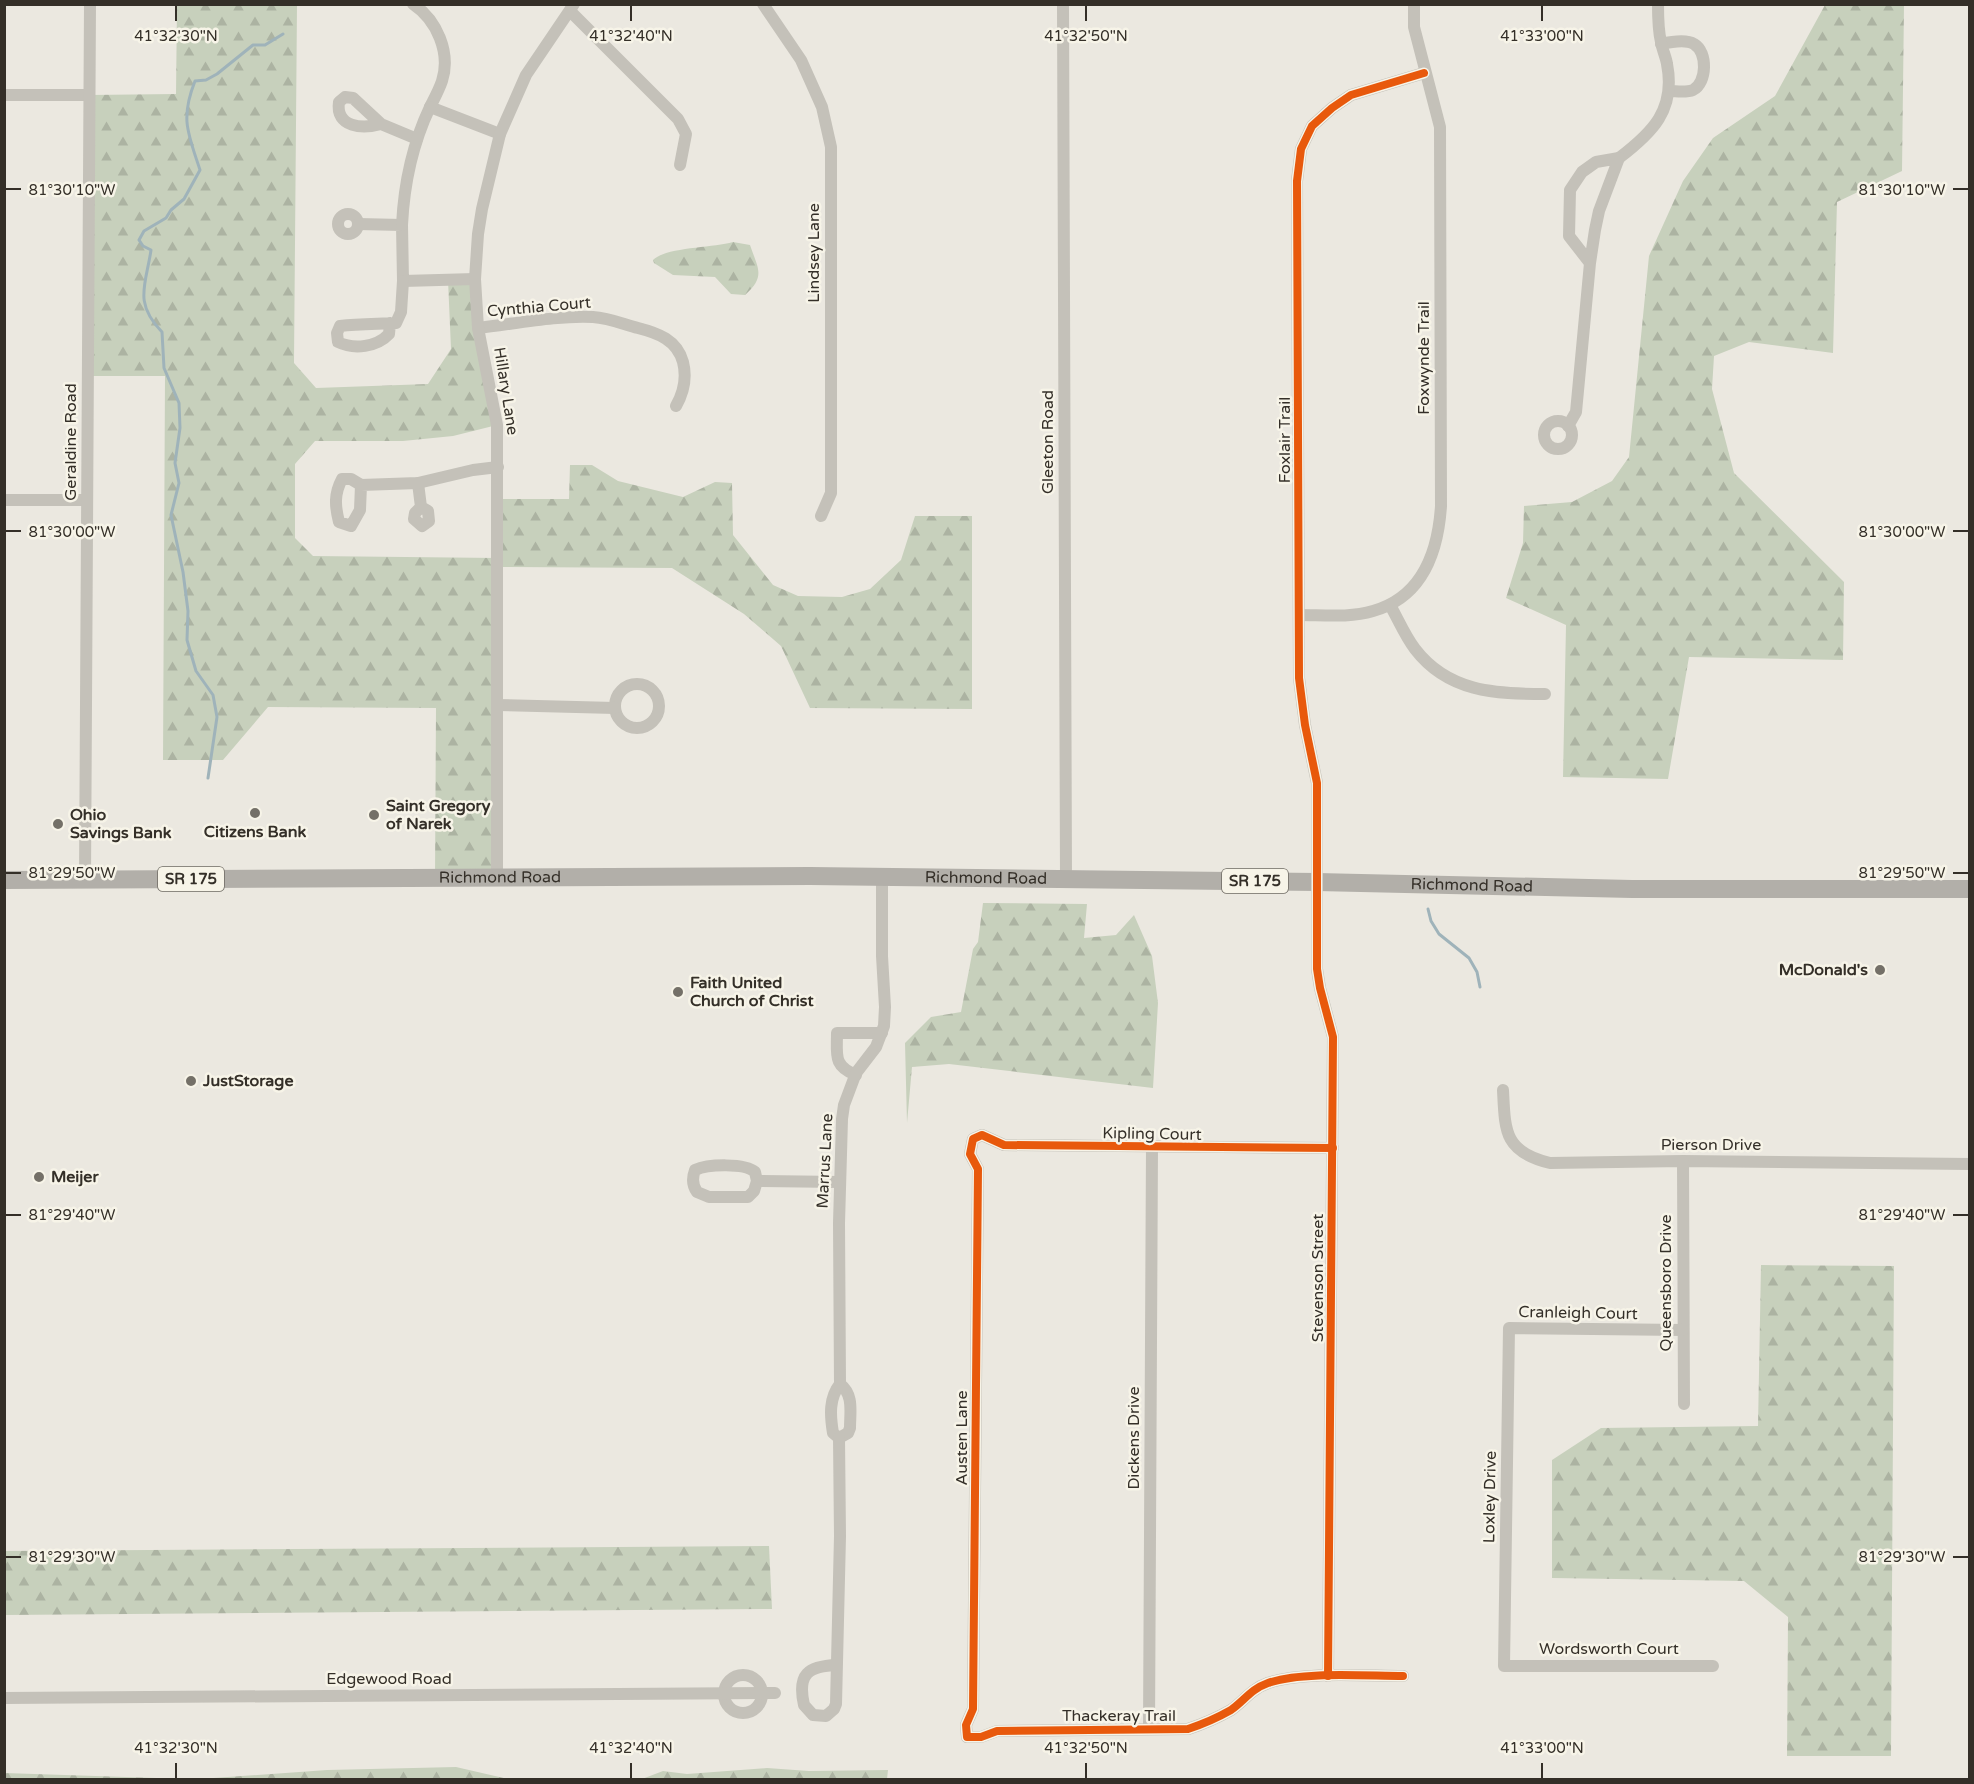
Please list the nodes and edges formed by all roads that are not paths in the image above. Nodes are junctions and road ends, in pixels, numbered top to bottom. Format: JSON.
{"nodes":[{"id":1,"x":90,"y":4,"type":"edge"},
{"id":2,"x":413,"y":4,"type":"edge"},
{"id":3,"x":1063,"y":4,"type":"edge"},
{"id":4,"x":1414,"y":4,"type":"edge"},
{"id":5,"x":1658,"y":4,"type":"edge"},
{"id":6,"x":764,"y":5,"type":"edge"},
{"id":7,"x":572,"y":8,"type":"edge"},
{"id":8,"x":1661,"y":44,"type":"junction"},
{"id":9,"x":1424,"y":73,"type":"junction"},
{"id":10,"x":1669,"y":91,"type":"junction"},
{"id":11,"x":4,"y":94,"type":"edge"},
{"id":12,"x":89,"y":95,"type":"junction"},
{"id":13,"x":430,"y":107,"type":"junction"},
{"id":14,"x":381,"y":124,"type":"dead end"},
{"id":15,"x":500,"y":134,"type":"junction"},
{"id":16,"x":417,"y":139,"type":"junction"},
{"id":17,"x":1619,"y":158,"type":"junction"},
{"id":18,"x":680,"y":165,"type":"dead end"},
{"id":19,"x":358,"y":224,"type":"dead end"},
{"id":20,"x":402,"y":225,"type":"junction"},
{"id":21,"x":1590,"y":263,"type":"junction"},
{"id":22,"x":476,"y":279,"type":"junction"},
{"id":23,"x":403,"y":281,"type":"junction"},
{"id":24,"x":390,"y":323,"type":"dead end"},
{"id":25,"x":478,"y":328,"type":"junction"},
{"id":26,"x":676,"y":406,"type":"dead end"},
{"id":27,"x":1568,"y":426,"type":"dead end"},
{"id":28,"x":498,"y":467,"type":"junction"},
{"id":29,"x":418,"y":483,"type":"junction"},
{"id":30,"x":361,"y":485,"type":"dead end"},
{"id":31,"x":4,"y":500,"type":"edge"},
{"id":32,"x":87,"y":501,"type":"junction"},
{"id":33,"x":421,"y":507,"type":"dead end"},
{"id":34,"x":820,"y":516,"type":"dead end"},
{"id":35,"x":1390,"y":605,"type":"junction"},
{"id":36,"x":1299,"y":615,"type":"junction"},
{"id":37,"x":1545,"y":694,"type":"dead end"},
{"id":38,"x":497,"y":705,"type":"junction"},
{"id":39,"x":615,"y":708,"type":"dead end"},
{"id":40,"x":882,"y":878,"type":"junction"},
{"id":41,"x":497,"y":879,"type":"junction"},
{"id":42,"x":4,"y":880,"type":"edge"},
{"id":43,"x":86,"y":880,"type":"junction"},
{"id":44,"x":1066,"y":880,"type":"junction"},
{"id":45,"x":1317,"y":882,"type":"junction"},
{"id":46,"x":1970,"y":889,"type":"edge"},
{"id":47,"x":882,"y":1033,"type":"junction"},
{"id":48,"x":856,"y":1075,"type":"junction"},
{"id":49,"x":1503,"y":1090,"type":"dead end"},
{"id":50,"x":973,"y":1139,"type":"joint"},
{"id":51,"x":1152,"y":1148,"type":"junction"},
{"id":52,"x":1333,"y":1148,"type":"junction"},
{"id":53,"x":1683,"y":1161,"type":"junction"},
{"id":54,"x":1970,"y":1164,"type":"edge"},
{"id":55,"x":758,"y":1181,"type":"junction"},
{"id":56,"x":840,"y":1182,"type":"junction"},
{"id":57,"x":1509,"y":1328,"type":"joint"},
{"id":58,"x":1683,"y":1330,"type":"junction"},
{"id":59,"x":840,"y":1384,"type":"junction"},
{"id":60,"x":1684,"y":1404,"type":"dead end"},
{"id":61,"x":839,"y":1438,"type":"junction"},
{"id":62,"x":837,"y":1665,"type":"dead end"},
{"id":63,"x":1504,"y":1666,"type":"joint"},
{"id":64,"x":1713,"y":1666,"type":"dead end"},
{"id":65,"x":1328,"y":1676,"type":"junction"},
{"id":66,"x":1403,"y":1676,"type":"dead end"},
{"id":67,"x":723,"y":1693,"type":"junction"},
{"id":68,"x":768,"y":1693,"type":"junction"},
{"id":69,"x":4,"y":1698,"type":"edge"},
{"id":70,"x":1149,"y":1730,"type":"junction"},
{"id":71,"x":967,"y":1737,"type":"joint"}],
"edges":[{"from":1,"to":12,"type":"street","name":"Geraldine Road"},
{"from":2,"to":13,"type":"street"},
{"from":3,"to":44,"type":"street","name":"Gleeton Road"},
{"from":4,"to":9,"type":"street","name":"Foxwynde Trail"},
{"from":5,"to":8,"type":"street"},
{"from":6,"to":34,"type":"street","name":"Lindsey Lane"},
{"from":7,"to":15,"type":"street","name":"Hillary Lane"},
{"from":7,"to":18,"type":"street"},
{"from":8,"to":10,"type":"street"},
{"from":8,"to":10,"type":"street"},
{"from":9,"to":35,"type":"street","name":"Foxwynde Trail"},
{"from":9,"to":36,"type":"street","name":"Foxlair Trail"},
{"from":10,"to":17,"type":"street"},
{"from":11,"to":12,"type":"street"},
{"from":12,"to":32,"type":"street","name":"Geraldine Road"},
{"from":13,"to":15,"type":"street"},
{"from":13,"to":16,"type":"street"},
{"from":14,"to":16,"type":"street"},
{"from":15,"to":22,"type":"street","name":"Hillary Lane"},
{"from":16,"to":20,"type":"street"},
{"from":17,"to":21,"type":"street"},
{"from":17,"to":21,"type":"street"},
{"from":19,"to":20,"type":"street"},
{"from":20,"to":23,"type":"street"},
{"from":21,"to":27,"type":"street"},
{"from":22,"to":23,"type":"street"},
{"from":22,"to":25,"type":"street","name":"Hillary Lane"},
{"from":23,"to":24,"type":"street"},
{"from":25,"to":26,"type":"street","name":"Cynthia Court"},
{"from":25,"to":28,"type":"street","name":"Hillary Lane"},
{"from":28,"to":29,"type":"street"},
{"from":28,"to":38,"type":"street","name":"Hillary Lane"},
{"from":29,"to":30,"type":"street"},
{"from":29,"to":33,"type":"street"},
{"from":31,"to":32,"type":"street"},
{"from":32,"to":43,"type":"street","name":"Geraldine Road"},
{"from":35,"to":36,"type":"street","name":"Foxwynde Trail"},
{"from":35,"to":37,"type":"street"},
{"from":36,"to":45,"type":"street","name":"Foxlair Trail"},
{"from":38,"to":39,"type":"street"},
{"from":38,"to":41,"type":"street","name":"Hillary Lane"},
{"from":40,"to":41,"type":"main road","name":"Richmond Road","number":"SR 175"},
{"from":40,"to":44,"type":"main road","name":"Richmond Road","number":"SR 175"},
{"from":40,"to":47,"type":"street","name":"Marrus Lane"},
{"from":41,"to":43,"type":"main road","name":"Richmond Road","number":"SR 175"},
{"from":42,"to":43,"type":"main road","name":"Richmond Road","number":"SR 175"},
{"from":44,"to":45,"type":"main road","name":"Richmond Road","number":"SR 175"},
{"from":45,"to":46,"type":"main road","name":"Richmond Road","number":"SR 175"},
{"from":45,"to":52,"type":"street","name":"Stevenson Street"},
{"from":47,"to":48,"type":"street","name":"Marrus Lane"},
{"from":47,"to":48,"type":"street"},
{"from":48,"to":56,"type":"street","name":"Marrus Lane"},
{"from":49,"to":53,"type":"street","name":"Pierson Drive"},
{"from":50,"to":51,"type":"street","name":"Kipling Court"},
{"from":50,"to":71,"type":"street","name":"Austen Lane"},
{"from":51,"to":52,"type":"street","name":"Kipling Court"},
{"from":51,"to":70,"type":"street","name":"Dickens Drive"},
{"from":52,"to":65,"type":"street","name":"Stevenson Street"},
{"from":53,"to":54,"type":"street","name":"Pierson Drive"},
{"from":53,"to":58,"type":"street","name":"Queensboro Drive"},
{"from":55,"to":55,"type":"street"},
{"from":55,"to":56,"type":"street"},
{"from":56,"to":59,"type":"street","name":"Marrus Lane"},
{"from":57,"to":58,"type":"street","name":"Cranleigh Court"},
{"from":57,"to":63,"type":"street","name":"Loxley Drive"},
{"from":58,"to":60,"type":"street","name":"Queensboro Drive"},
{"from":59,"to":61,"type":"street","name":"Marrus Lane"},
{"from":59,"to":61,"type":"street","name":"Marrus Lane"},
{"from":61,"to":62,"type":"street"},
{"from":63,"to":64,"type":"street","name":"Wordsworth Court"},
{"from":65,"to":66,"type":"street","name":"Thackeray Trail"},
{"from":65,"to":70,"type":"street","name":"Thackeray Trail"},
{"from":67,"to":68,"type":"street","name":"Edgewood Road"},
{"from":67,"to":68,"type":"street"},
{"from":67,"to":68,"type":"street"},
{"from":67,"to":69,"type":"street","name":"Edgewood Road"},
{"from":70,"to":71,"type":"street","name":"Thackeray Trail"}]}
